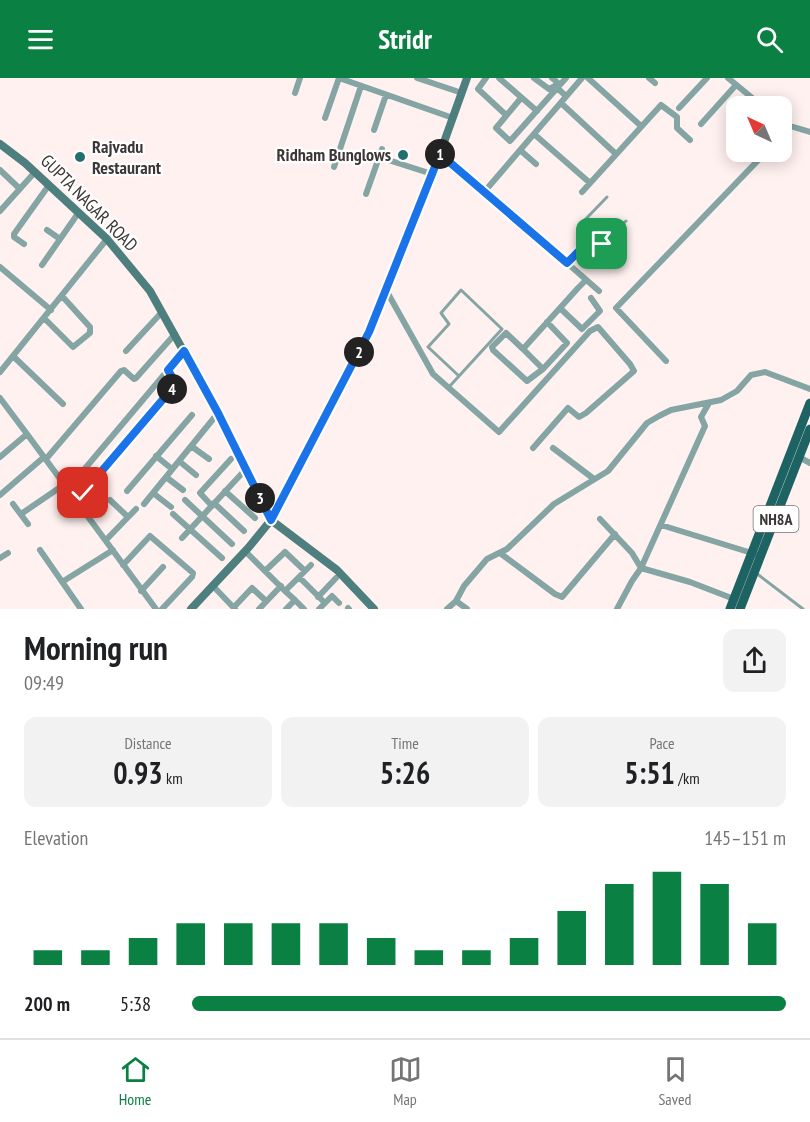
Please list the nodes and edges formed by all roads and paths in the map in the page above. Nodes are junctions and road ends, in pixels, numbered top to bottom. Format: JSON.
{"nodes":[{"id":1,"x":300,"y":78,"type":"edge"},
{"id":2,"x":339,"y":78,"type":"edge"},
{"id":3,"x":417,"y":78,"type":"edge"},
{"id":4,"x":467,"y":78,"type":"edge"},
{"id":5,"x":486,"y":78,"type":"edge"},
{"id":6,"x":499,"y":78,"type":"edge"},
{"id":7,"x":534,"y":78,"type":"edge"},
{"id":8,"x":552,"y":78,"type":"edge"},
{"id":9,"x":566,"y":78,"type":"edge"},
{"id":10,"x":582,"y":78,"type":"edge"},
{"id":11,"x":588,"y":78,"type":"edge"},
{"id":12,"x":707,"y":78,"type":"edge"},
{"id":13,"x":728,"y":78,"type":"edge"},
{"id":14,"x":736,"y":85,"type":"junction"},
{"id":15,"x":361,"y":86,"type":"junction"},
{"id":16,"x":556,"y":87,"type":"junction"},
{"id":17,"x":478,"y":88,"type":"junction"},
{"id":18,"x":295,"y":93,"type":"dead end"},
{"id":19,"x":462,"y":93,"type":"junction"},
{"id":20,"x":386,"y":95,"type":"junction"},
{"id":21,"x":566,"y":96,"type":"junction"},
{"id":22,"x":750,"y":96,"type":"edge"},
{"id":23,"x":521,"y":98,"type":"junction"},
{"id":24,"x":561,"y":103,"type":"junction"},
{"id":25,"x":679,"y":108,"type":"dead end"},
{"id":26,"x":537,"y":111,"type":"junction"},
{"id":27,"x":506,"y":115,"type":"junction"},
{"id":28,"x":326,"y":117,"type":"dead end"},
{"id":29,"x":453,"y":118,"type":"junction"},
{"id":30,"x":701,"y":124,"type":"dead end"},
{"id":31,"x":641,"y":126,"type":"junction"},
{"id":32,"x":792,"y":127,"type":"edge"},
{"id":33,"x":374,"y":130,"type":"dead end"},
{"id":34,"x":810,"y":132,"type":"edge"},
{"id":35,"x":534,"y":134,"type":"junction"},
{"id":36,"x":690,"y":140,"type":"dead end"},
{"id":37,"x":0,"y":144,"type":"edge"},
{"id":38,"x":382,"y":149,"type":"dead end"},
{"id":39,"x":520,"y":150,"type":"junction"},
{"id":40,"x":440,"y":154,"type":"junction"},
{"id":41,"x":616,"y":154,"type":"junction"},
{"id":42,"x":380,"y":157,"type":"junction"},
{"id":43,"x":756,"y":162,"type":"edge"},
{"id":44,"x":536,"y":164,"type":"dead end"},
{"id":45,"x":334,"y":167,"type":"dead end"},
{"id":46,"x":35,"y":172,"type":"junction"},
{"id":47,"x":1,"y":174,"type":"edge"},
{"id":48,"x":432,"y":174,"type":"junction"},
{"id":49,"x":590,"y":183,"type":"junction"},
{"id":50,"x":49,"y":185,"type":"junction"},
{"id":51,"x":20,"y":189,"type":"junction"},
{"id":52,"x":485,"y":191,"type":"junction"},
{"id":53,"x":582,"y":192,"type":"dead end"},
{"id":54,"x":366,"y":194,"type":"dead end"},
{"id":55,"x":607,"y":197,"type":"dead end"},
{"id":56,"x":0,"y":198,"type":"edge"},
{"id":57,"x":6,"y":204,"type":"junction"},
{"id":58,"x":0,"y":211,"type":"edge"},
{"id":59,"x":79,"y":213,"type":"junction"},
{"id":60,"x":626,"y":220,"type":"dead end"},
{"id":61,"x":47,"y":230,"type":"dead end"},
{"id":62,"x":60,"y":239,"type":"junction"},
{"id":63,"x":107,"y":239,"type":"junction"},
{"id":64,"x":589,"y":241,"type":"junction"},
{"id":65,"x":24,"y":244,"type":"dead end"},
{"id":66,"x":567,"y":263,"type":"junction"},
{"id":67,"x":42,"y":265,"type":"dead end"},
{"id":68,"x":0,"y":267,"type":"edge"},
{"id":69,"x":586,"y":280,"type":"junction"},
{"id":70,"x":386,"y":290,"type":"junction"},
{"id":71,"x":599,"y":291,"type":"dead end"},
{"id":72,"x":62,"y":296,"type":"junction"},
{"id":73,"x":591,"y":298,"type":"dead end"},
{"id":74,"x":560,"y":308,"type":"junction"},
{"id":75,"x":51,"y":309,"type":"junction"},
{"id":76,"x":162,"y":312,"type":"junction"},
{"id":77,"x":44,"y":318,"type":"junction"},
{"id":78,"x":547,"y":322,"type":"junction"},
{"id":79,"x":175,"y":334,"type":"junction"},
{"id":80,"x":523,"y":349,"type":"junction"},
{"id":81,"x":126,"y":351,"type":"dead end"},
{"id":82,"x":184,"y":351,"type":"junction"},
{"id":83,"x":13,"y":356,"type":"junction"},
{"id":84,"x":666,"y":361,"type":"dead end"},
{"id":85,"x":543,"y":369,"type":"junction"},
{"id":86,"x":168,"y":370,"type":"junction"},
{"id":87,"x":0,"y":372,"type":"edge"},
{"id":88,"x":459,"y":376,"type":"junction"},
{"id":89,"x":176,"y":384,"type":"junction"},
{"id":90,"x":448,"y":388,"type":"junction"},
{"id":91,"x":810,"y":389,"type":"edge"},
{"id":92,"x":181,"y":392,"type":"dead end"},
{"id":93,"x":0,"y":398,"type":"edge"},
{"id":94,"x":709,"y":402,"type":"junction"},
{"id":95,"x":810,"y":403,"type":"edge"},
{"id":96,"x":63,"y":404,"type":"dead end"},
{"id":97,"x":218,"y":413,"type":"junction"},
{"id":98,"x":192,"y":415,"type":"dead end"},
{"id":99,"x":122,"y":425,"type":"junction"},
{"id":100,"x":810,"y":429,"type":"edge"},
{"id":101,"x":27,"y":434,"type":"junction"},
{"id":102,"x":133,"y":434,"type":"junction"},
{"id":103,"x":191,"y":446,"type":"junction"},
{"id":104,"x":533,"y":448,"type":"dead end"},
{"id":105,"x":553,"y":448,"type":"dead end"},
{"id":106,"x":156,"y":456,"type":"junction"},
{"id":107,"x":0,"y":457,"type":"edge"},
{"id":108,"x":45,"y":458,"type":"junction"},
{"id":109,"x":799,"y":458,"type":"junction"},
{"id":110,"x":209,"y":459,"type":"dead end"},
{"id":111,"x":231,"y":459,"type":"dead end"},
{"id":112,"x":179,"y":461,"type":"junction"},
{"id":113,"x":810,"y":463,"type":"edge"},
{"id":114,"x":172,"y":469,"type":"junction"},
{"id":115,"x":246,"y":469,"type":"junction"},
{"id":116,"x":196,"y":475,"type":"dead end"},
{"id":117,"x":166,"y":477,"type":"junction"},
{"id":118,"x":594,"y":479,"type":"junction"},
{"id":119,"x":65,"y":484,"type":"junction"},
{"id":120,"x":183,"y":490,"type":"dead end"},
{"id":121,"x":86,"y":491,"type":"junction"},
{"id":122,"x":127,"y":491,"type":"dead end"},
{"id":123,"x":225,"y":491,"type":"junction"},
{"id":124,"x":153,"y":493,"type":"junction"},
{"id":125,"x":0,"y":495,"type":"edge"},
{"id":126,"x":92,"y":498,"type":"dead end"},
{"id":127,"x":76,"y":500,"type":"junction"},
{"id":128,"x":110,"y":500,"type":"dead end"},
{"id":129,"x":185,"y":500,"type":"dead end"},
{"id":130,"x":13,"y":504,"type":"dead end"},
{"id":131,"x":144,"y":504,"type":"dead end"},
{"id":132,"x":213,"y":505,"type":"junction"},
{"id":133,"x":136,"y":509,"type":"dead end"},
{"id":134,"x":21,"y":514,"type":"junction"},
{"id":135,"x":202,"y":516,"type":"junction"},
{"id":136,"x":128,"y":517,"type":"junction"},
{"id":137,"x":255,"y":518,"type":"dead end"},
{"id":138,"x":600,"y":519,"type":"dead end"},
{"id":139,"x":271,"y":520,"type":"junction"},
{"id":140,"x":28,"y":524,"type":"dead end"},
{"id":141,"x":661,"y":525,"type":"junction"},
{"id":142,"x":190,"y":529,"type":"junction"},
{"id":143,"x":244,"y":531,"type":"dead end"},
{"id":144,"x":615,"y":534,"type":"junction"},
{"id":145,"x":182,"y":538,"type":"dead end"},
{"id":146,"x":106,"y":540,"type":"junction"},
{"id":147,"x":232,"y":544,"type":"dead end"},
{"id":148,"x":40,"y":550,"type":"dead end"},
{"id":149,"x":113,"y":550,"type":"junction"},
{"id":150,"x":245,"y":551,"type":"junction"},
{"id":151,"x":8,"y":553,"type":"dead end"},
{"id":152,"x":500,"y":553,"type":"junction"},
{"id":153,"x":756,"y":555,"type":"junction"},
{"id":154,"x":0,"y":558,"type":"edge"},
{"id":155,"x":222,"y":558,"type":"dead end"},
{"id":156,"x":123,"y":565,"type":"junction"},
{"id":157,"x":311,"y":565,"type":"dead end"},
{"id":158,"x":163,"y":567,"type":"dead end"},
{"id":159,"x":641,"y":568,"type":"junction"},
{"id":160,"x":265,"y":571,"type":"junction"},
{"id":161,"x":305,"y":571,"type":"junction"},
{"id":162,"x":755,"y":572,"type":"junction"},
{"id":163,"x":299,"y":577,"type":"junction"},
{"id":164,"x":336,"y":578,"type":"dead end"},
{"id":165,"x":62,"y":582,"type":"junction"},
{"id":166,"x":213,"y":585,"type":"junction"},
{"id":167,"x":283,"y":589,"type":"junction"},
{"id":168,"x":141,"y":591,"type":"junction"},
{"id":169,"x":318,"y":597,"type":"junction"},
{"id":170,"x":295,"y":600,"type":"junction"},
{"id":171,"x":267,"y":601,"type":"junction"},
{"id":172,"x":456,"y":601,"type":"junction"},
{"id":173,"x":325,"y":603,"type":"junction"},
{"id":174,"x":339,"y":603,"type":"dead end"},
{"id":175,"x":732,"y":604,"type":"edge"},
{"id":176,"x":235,"y":608,"type":"edge"},
{"id":177,"x":81,"y":609,"type":"edge"},
{"id":178,"x":156,"y":609,"type":"edge"},
{"id":179,"x":162,"y":609,"type":"edge"},
{"id":180,"x":191,"y":609,"type":"edge"},
{"id":181,"x":259,"y":609,"type":"edge"},
{"id":182,"x":286,"y":609,"type":"edge"},
{"id":183,"x":304,"y":609,"type":"edge"},
{"id":184,"x":319,"y":609,"type":"edge"},
{"id":185,"x":374,"y":609,"type":"edge"},
{"id":186,"x":447,"y":609,"type":"edge"},
{"id":187,"x":467,"y":609,"type":"edge"},
{"id":188,"x":616,"y":609,"type":"edge"},
{"id":189,"x":740,"y":609,"type":"edge"},
{"id":190,"x":803,"y":609,"type":"edge"}],
"edges":[{"from":1,"to":18,"type":"street"},
{"from":2,"to":15,"type":"street"},
{"from":2,"to":28,"type":"street"},
{"from":3,"to":19,"type":"street"},
{"from":4,"to":17,"type":"street"},
{"from":4,"to":19,"type":"street"},
{"from":5,"to":17,"type":"street"},
{"from":6,"to":23,"type":"street"},
{"from":7,"to":16,"type":"street"},
{"from":8,"to":16,"type":"street"},
{"from":9,"to":16,"type":"street"},
{"from":10,"to":21,"type":"street"},
{"from":11,"to":31,"type":"street"},
{"from":12,"to":25,"type":"street"},
{"from":13,"to":14,"type":"street"},
{"from":14,"to":22,"type":"street"},
{"from":14,"to":30,"type":"street"},
{"from":15,"to":20,"type":"street"},
{"from":15,"to":45,"type":"street"},
{"from":16,"to":21,"type":"street"},
{"from":16,"to":26,"type":"street"},
{"from":17,"to":27,"type":"street"},
{"from":19,"to":29,"type":"street"},
{"from":20,"to":29,"type":"street"},
{"from":20,"to":33,"type":"street"},
{"from":21,"to":24,"type":"street"},
{"from":23,"to":26,"type":"street"},
{"from":23,"to":27,"type":"street"},
{"from":24,"to":35,"type":"street"},
{"from":24,"to":41,"type":"street"},
{"from":26,"to":27,"type":"street"},
{"from":29,"to":40,"type":"street"},
{"from":31,"to":36,"type":"street"},
{"from":31,"to":41,"type":"street"},
{"from":32,"to":34,"type":"street"},
{"from":35,"to":39,"type":"street"},
{"from":35,"to":49,"type":"street"},
{"from":37,"to":46,"type":"street","name":"GUPTA NAGAR ROAD"},
{"from":38,"to":42,"type":"street"},
{"from":39,"to":44,"type":"street"},
{"from":39,"to":52,"type":"street"},
{"from":40,"to":48,"type":"street"},
{"from":40,"to":52,"type":"street"},
{"from":41,"to":49,"type":"street"},
{"from":42,"to":48,"type":"street"},
{"from":42,"to":54,"type":"street"},
{"from":43,"to":84,"type":"street"},
{"from":46,"to":50,"type":"street","name":"GUPTA NAGAR ROAD"},
{"from":46,"to":51,"type":"street"},
{"from":47,"to":51,"type":"street"},
{"from":48,"to":70,"type":"street"},
{"from":49,"to":53,"type":"street"},
{"from":50,"to":59,"type":"street","name":"GUPTA NAGAR ROAD"},
{"from":50,"to":65,"type":"street"},
{"from":51,"to":57,"type":"street"},
{"from":52,"to":66,"type":"street"},
{"from":55,"to":64,"type":"lane"},
{"from":56,"to":57,"type":"street"},
{"from":57,"to":58,"type":"street"},
{"from":59,"to":62,"type":"street"},
{"from":59,"to":63,"type":"street","name":"GUPTA NAGAR ROAD"},
{"from":60,"to":64,"type":"lane"},
{"from":61,"to":62,"type":"street"},
{"from":62,"to":67,"type":"street"},
{"from":63,"to":72,"type":"street"},
{"from":63,"to":76,"type":"street","name":"GUPTA NAGAR ROAD"},
{"from":64,"to":66,"type":"lane"},
{"from":66,"to":69,"type":"street"},
{"from":68,"to":75,"type":"street"},
{"from":69,"to":71,"type":"street"},
{"from":69,"to":74,"type":"street"},
{"from":70,"to":90,"type":"street"},
{"from":70,"to":139,"type":"street"},
{"from":72,"to":75,"type":"street"},
{"from":72,"to":77,"type":"street"},
{"from":73,"to":74,"type":"street"},
{"from":74,"to":78,"type":"street"},
{"from":75,"to":77,"type":"street"},
{"from":76,"to":79,"type":"street","name":"GUPTA NAGAR ROAD"},
{"from":76,"to":81,"type":"street"},
{"from":77,"to":83,"type":"street"},
{"from":78,"to":80,"type":"street"},
{"from":78,"to":85,"type":"street"},
{"from":79,"to":82,"type":"street","name":"GUPTA NAGAR ROAD"},
{"from":79,"to":108,"type":"street"},
{"from":80,"to":85,"type":"street"},
{"from":80,"to":85,"type":"street"},
{"from":82,"to":86,"type":"street"},
{"from":82,"to":97,"type":"street","name":"GUPTA NAGAR ROAD"},
{"from":83,"to":87,"type":"street"},
{"from":83,"to":96,"type":"street"},
{"from":86,"to":89,"type":"street"},
{"from":86,"to":99,"type":"street"},
{"from":88,"to":88,"type":"lane"},
{"from":88,"to":90,"type":"lane"},
{"from":89,"to":92,"type":"street"},
{"from":89,"to":102,"type":"street"},
{"from":90,"to":104,"type":"street"},
{"from":91,"to":94,"type":"street"},
{"from":93,"to":101,"type":"street"},
{"from":94,"to":118,"type":"street"},
{"from":94,"to":141,"type":"street"},
{"from":95,"to":153,"type":"main road"},
{"from":97,"to":103,"type":"street"},
{"from":97,"to":115,"type":"street","name":"GUPTA NAGAR ROAD"},
{"from":98,"to":106,"type":"street"},
{"from":99,"to":102,"type":"street"},
{"from":99,"to":121,"type":"street"},
{"from":100,"to":109,"type":"main road","number":"NH8A"},
{"from":101,"to":107,"type":"street"},
{"from":101,"to":108,"type":"street"},
{"from":102,"to":121,"type":"street"},
{"from":103,"to":110,"type":"street"},
{"from":103,"to":112,"type":"street"},
{"from":105,"to":118,"type":"street"},
{"from":106,"to":114,"type":"street"},
{"from":106,"to":122,"type":"street"},
{"from":108,"to":119,"type":"street"},
{"from":108,"to":125,"type":"street"},
{"from":109,"to":113,"type":"street"},
{"from":109,"to":153,"type":"main road","number":"NH8A"},
{"from":111,"to":132,"type":"street"},
{"from":112,"to":114,"type":"street"},
{"from":112,"to":116,"type":"street"},
{"from":114,"to":117,"type":"street"},
{"from":115,"to":123,"type":"street"},
{"from":115,"to":139,"type":"street","name":"GUPTA NAGAR ROAD"},
{"from":117,"to":120,"type":"street"},
{"from":117,"to":124,"type":"street"},
{"from":118,"to":152,"type":"street"},
{"from":119,"to":127,"type":"street"},
{"from":119,"to":134,"type":"street"},
{"from":121,"to":126,"type":"street"},
{"from":121,"to":127,"type":"street"},
{"from":123,"to":132,"type":"street"},
{"from":123,"to":137,"type":"street"},
{"from":124,"to":131,"type":"street"},
{"from":124,"to":142,"type":"street"},
{"from":127,"to":146,"type":"street"},
{"from":128,"to":136,"type":"street"},
{"from":129,"to":135,"type":"street"},
{"from":130,"to":134,"type":"street"},
{"from":132,"to":135,"type":"street"},
{"from":132,"to":143,"type":"street"},
{"from":133,"to":136,"type":"street"},
{"from":134,"to":140,"type":"street"},
{"from":135,"to":142,"type":"street"},
{"from":135,"to":147,"type":"street"},
{"from":136,"to":146,"type":"street"},
{"from":138,"to":144,"type":"street"},
{"from":139,"to":150,"type":"street"},
{"from":139,"to":185,"type":"street","name":"GUPTA NAGAR ROAD"},
{"from":141,"to":153,"type":"street"},
{"from":141,"to":159,"type":"street"},
{"from":142,"to":145,"type":"street"},
{"from":142,"to":155,"type":"street"},
{"from":144,"to":152,"type":"street"},
{"from":144,"to":159,"type":"street"},
{"from":146,"to":149,"type":"street"},
{"from":148,"to":165,"type":"street"},
{"from":149,"to":156,"type":"street"},
{"from":149,"to":165,"type":"street"},
{"from":150,"to":160,"type":"street"},
{"from":150,"to":166,"type":"street"},
{"from":151,"to":154,"type":"street"},
{"from":152,"to":172,"type":"street"},
{"from":153,"to":162,"type":"main road","number":"NH8A"},
{"from":153,"to":175,"type":"main road"},
{"from":156,"to":168,"type":"street"},
{"from":156,"to":179,"type":"street"},
{"from":157,"to":161,"type":"street"},
{"from":158,"to":168,"type":"street"},
{"from":159,"to":175,"type":"street"},
{"from":159,"to":188,"type":"street"},
{"from":160,"to":161,"type":"street"},
{"from":160,"to":167,"type":"street"},
{"from":161,"to":163,"type":"street"},
{"from":162,"to":189,"type":"main road","number":"NH8A"},
{"from":162,"to":190,"type":"lane"},
{"from":163,"to":167,"type":"street"},
{"from":163,"to":169,"type":"street"},
{"from":164,"to":169,"type":"street"},
{"from":165,"to":177,"type":"street"},
{"from":166,"to":176,"type":"street"},
{"from":166,"to":180,"type":"street"},
{"from":167,"to":170,"type":"street"},
{"from":167,"to":171,"type":"street"},
{"from":168,"to":178,"type":"street"},
{"from":169,"to":173,"type":"street"},
{"from":170,"to":182,"type":"street"},
{"from":170,"to":183,"type":"street"},
{"from":171,"to":176,"type":"street"},
{"from":171,"to":181,"type":"street"},
{"from":172,"to":186,"type":"street"},
{"from":172,"to":187,"type":"street"},
{"from":173,"to":174,"type":"street"},
{"from":173,"to":184,"type":"street"}]}
